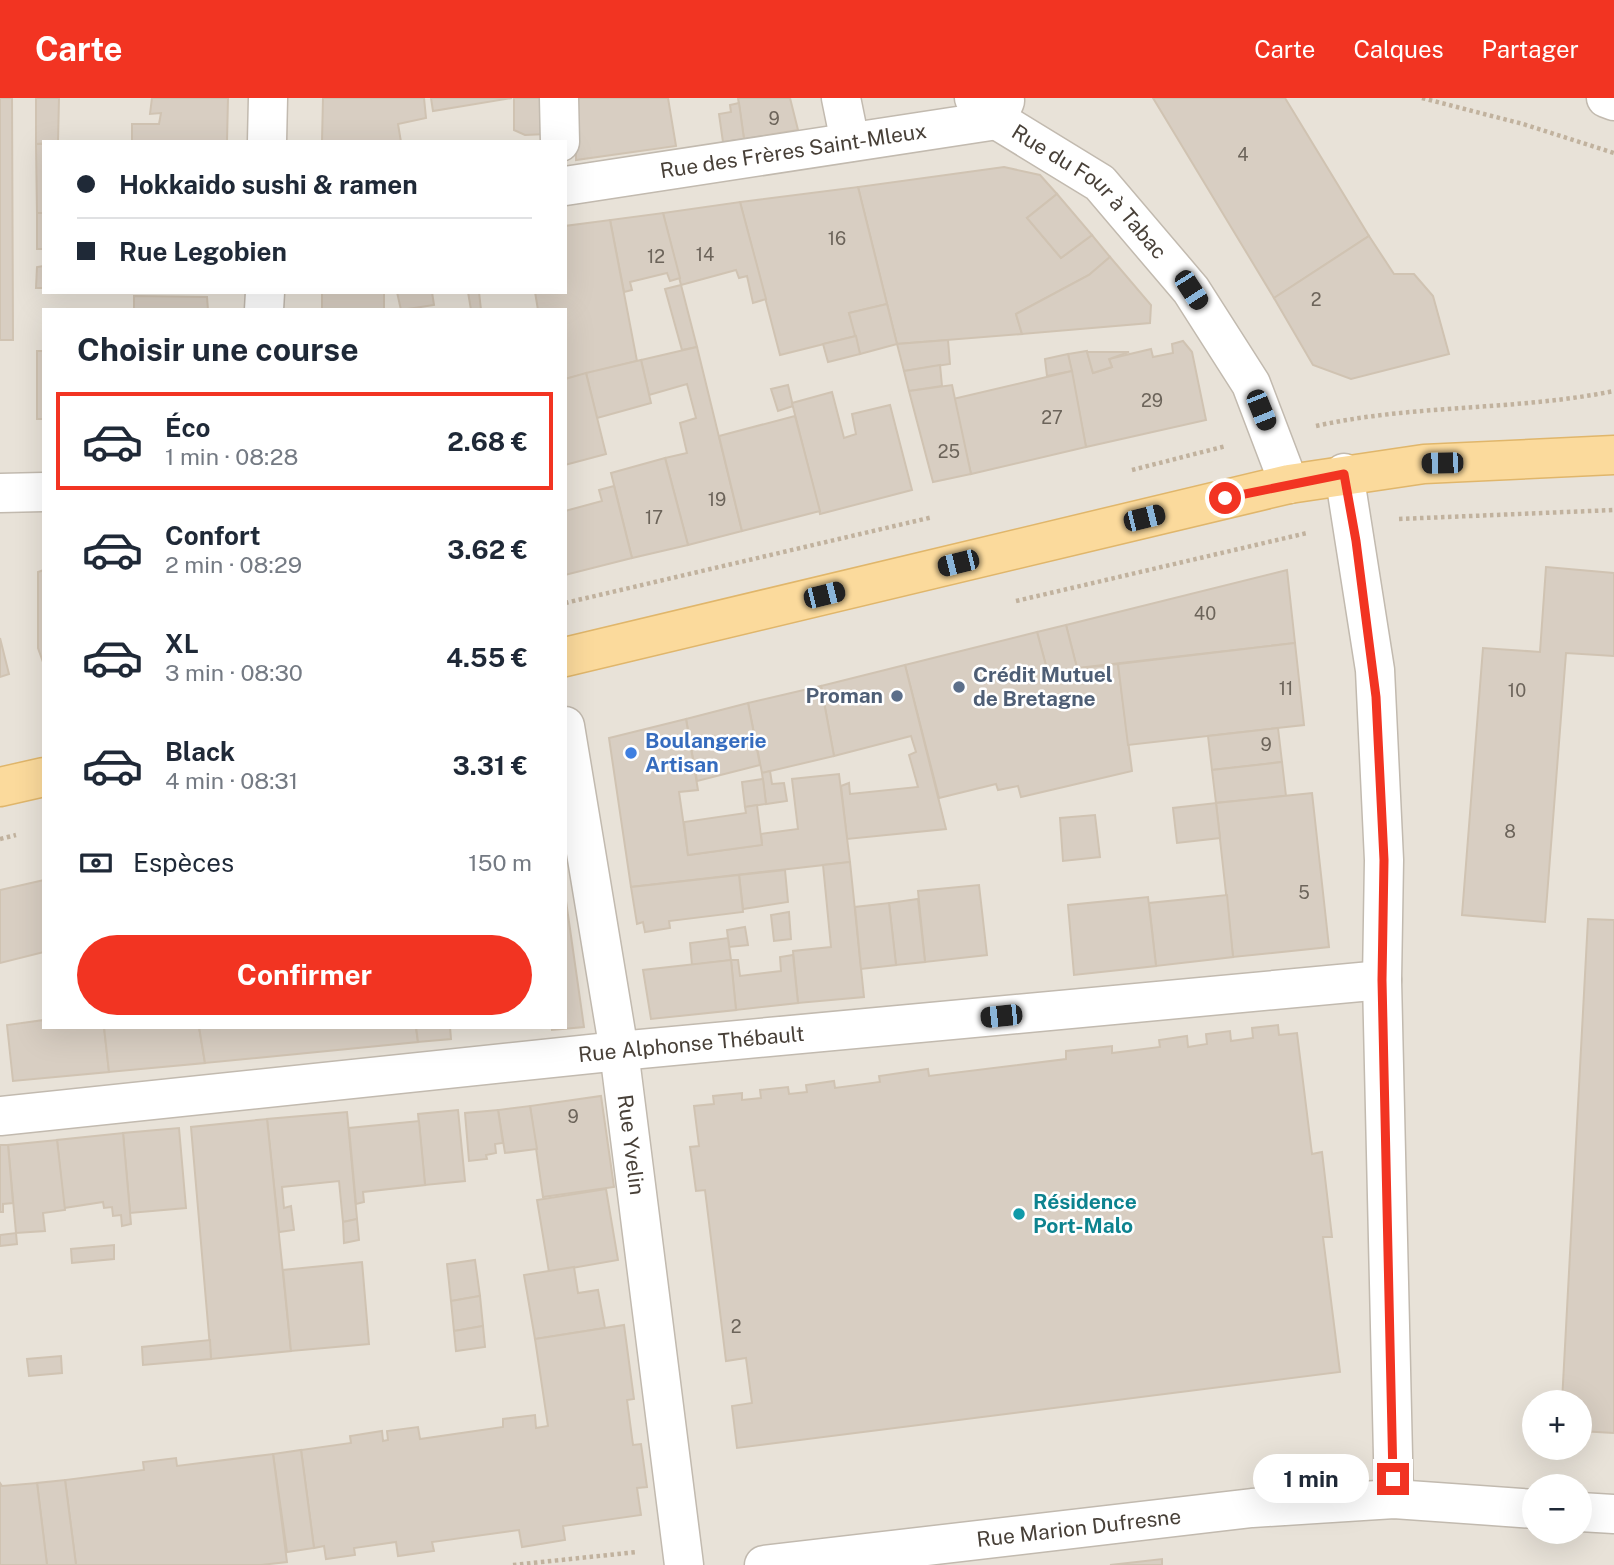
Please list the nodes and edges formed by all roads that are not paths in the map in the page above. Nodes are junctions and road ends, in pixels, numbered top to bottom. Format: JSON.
{"nodes":[{"id":1,"x":268,"y":98,"type":"edge"},
{"id":2,"x":559,"y":98,"type":"edge"},
{"id":3,"x":841,"y":98,"type":"edge"},
{"id":4,"x":1606,"y":98,"type":"edge"},
{"id":5,"x":1614,"y":101,"type":"edge"},
{"id":6,"x":992,"y":105,"type":"edge"},
{"id":7,"x":267,"y":140,"type":"edge"},
{"id":8,"x":560,"y":140,"type":"edge"},
{"id":9,"x":850,"y":142,"type":"junction"},
{"id":10,"x":567,"y":186,"type":"edge"},
{"id":11,"x":1614,"y":454,"type":"edge"},
{"id":12,"x":1344,"y":474,"type":"junction"},
{"id":13,"x":1289,"y":484,"type":"junction"},
{"id":14,"x":42,"y":492,"type":"edge"},
{"id":15,"x":0,"y":493,"type":"edge"},
{"id":16,"x":567,"y":657,"type":"edge"},
{"id":17,"x":567,"y":738,"type":"edge"},
{"id":18,"x":42,"y":777,"type":"edge"},
{"id":19,"x":0,"y":787,"type":"edge"},
{"id":20,"x":1382,"y":980,"type":"junction"},
{"id":21,"x":619,"y":1051,"type":"junction"},
{"id":22,"x":0,"y":1116,"type":"edge"},
{"id":23,"x":1394,"y":1499,"type":"junction"},
{"id":24,"x":1522,"y":1508,"type":"edge"},
{"id":25,"x":1592,"y":1513,"type":"edge"},
{"id":26,"x":1614,"y":1514,"type":"edge"},
{"id":27,"x":684,"y":1565,"type":"edge"},
{"id":28,"x":764,"y":1565,"type":"edge"}],
"edges":[{"from":1,"to":7,"type":"street"},
{"from":2,"to":8,"type":"street"},
{"from":3,"to":9,"type":"street"},
{"from":4,"to":5,"type":"street"},
{"from":6,"to":9,"type":"street","name":"Rue des Frères Saint-Mleux"},
{"from":6,"to":13,"type":"street","name":"Rue du Four à Tabac"},
{"from":9,"to":10,"type":"street","name":"Rue des Frères Saint-Mleux"},
{"from":11,"to":12,"type":"main road"},
{"from":12,"to":13,"type":"main road"},
{"from":12,"to":20,"type":"street"},
{"from":13,"to":16,"type":"main road"},
{"from":14,"to":15,"type":"street"},
{"from":17,"to":21,"type":"street","name":"Rue Yvelin"},
{"from":18,"to":19,"type":"main road"},
{"from":20,"to":21,"type":"street","name":"Rue Alphonse Thébault"},
{"from":20,"to":23,"type":"street"},
{"from":21,"to":22,"type":"street","name":"Rue Alphonse Thébault"},
{"from":21,"to":27,"type":"street","name":"Rue Yvelin"},
{"from":23,"to":24,"type":"street","name":"Rue Marion Dufresne"},
{"from":23,"to":28,"type":"street","name":"Rue Marion Dufresne"},
{"from":25,"to":26,"type":"street"}]}
